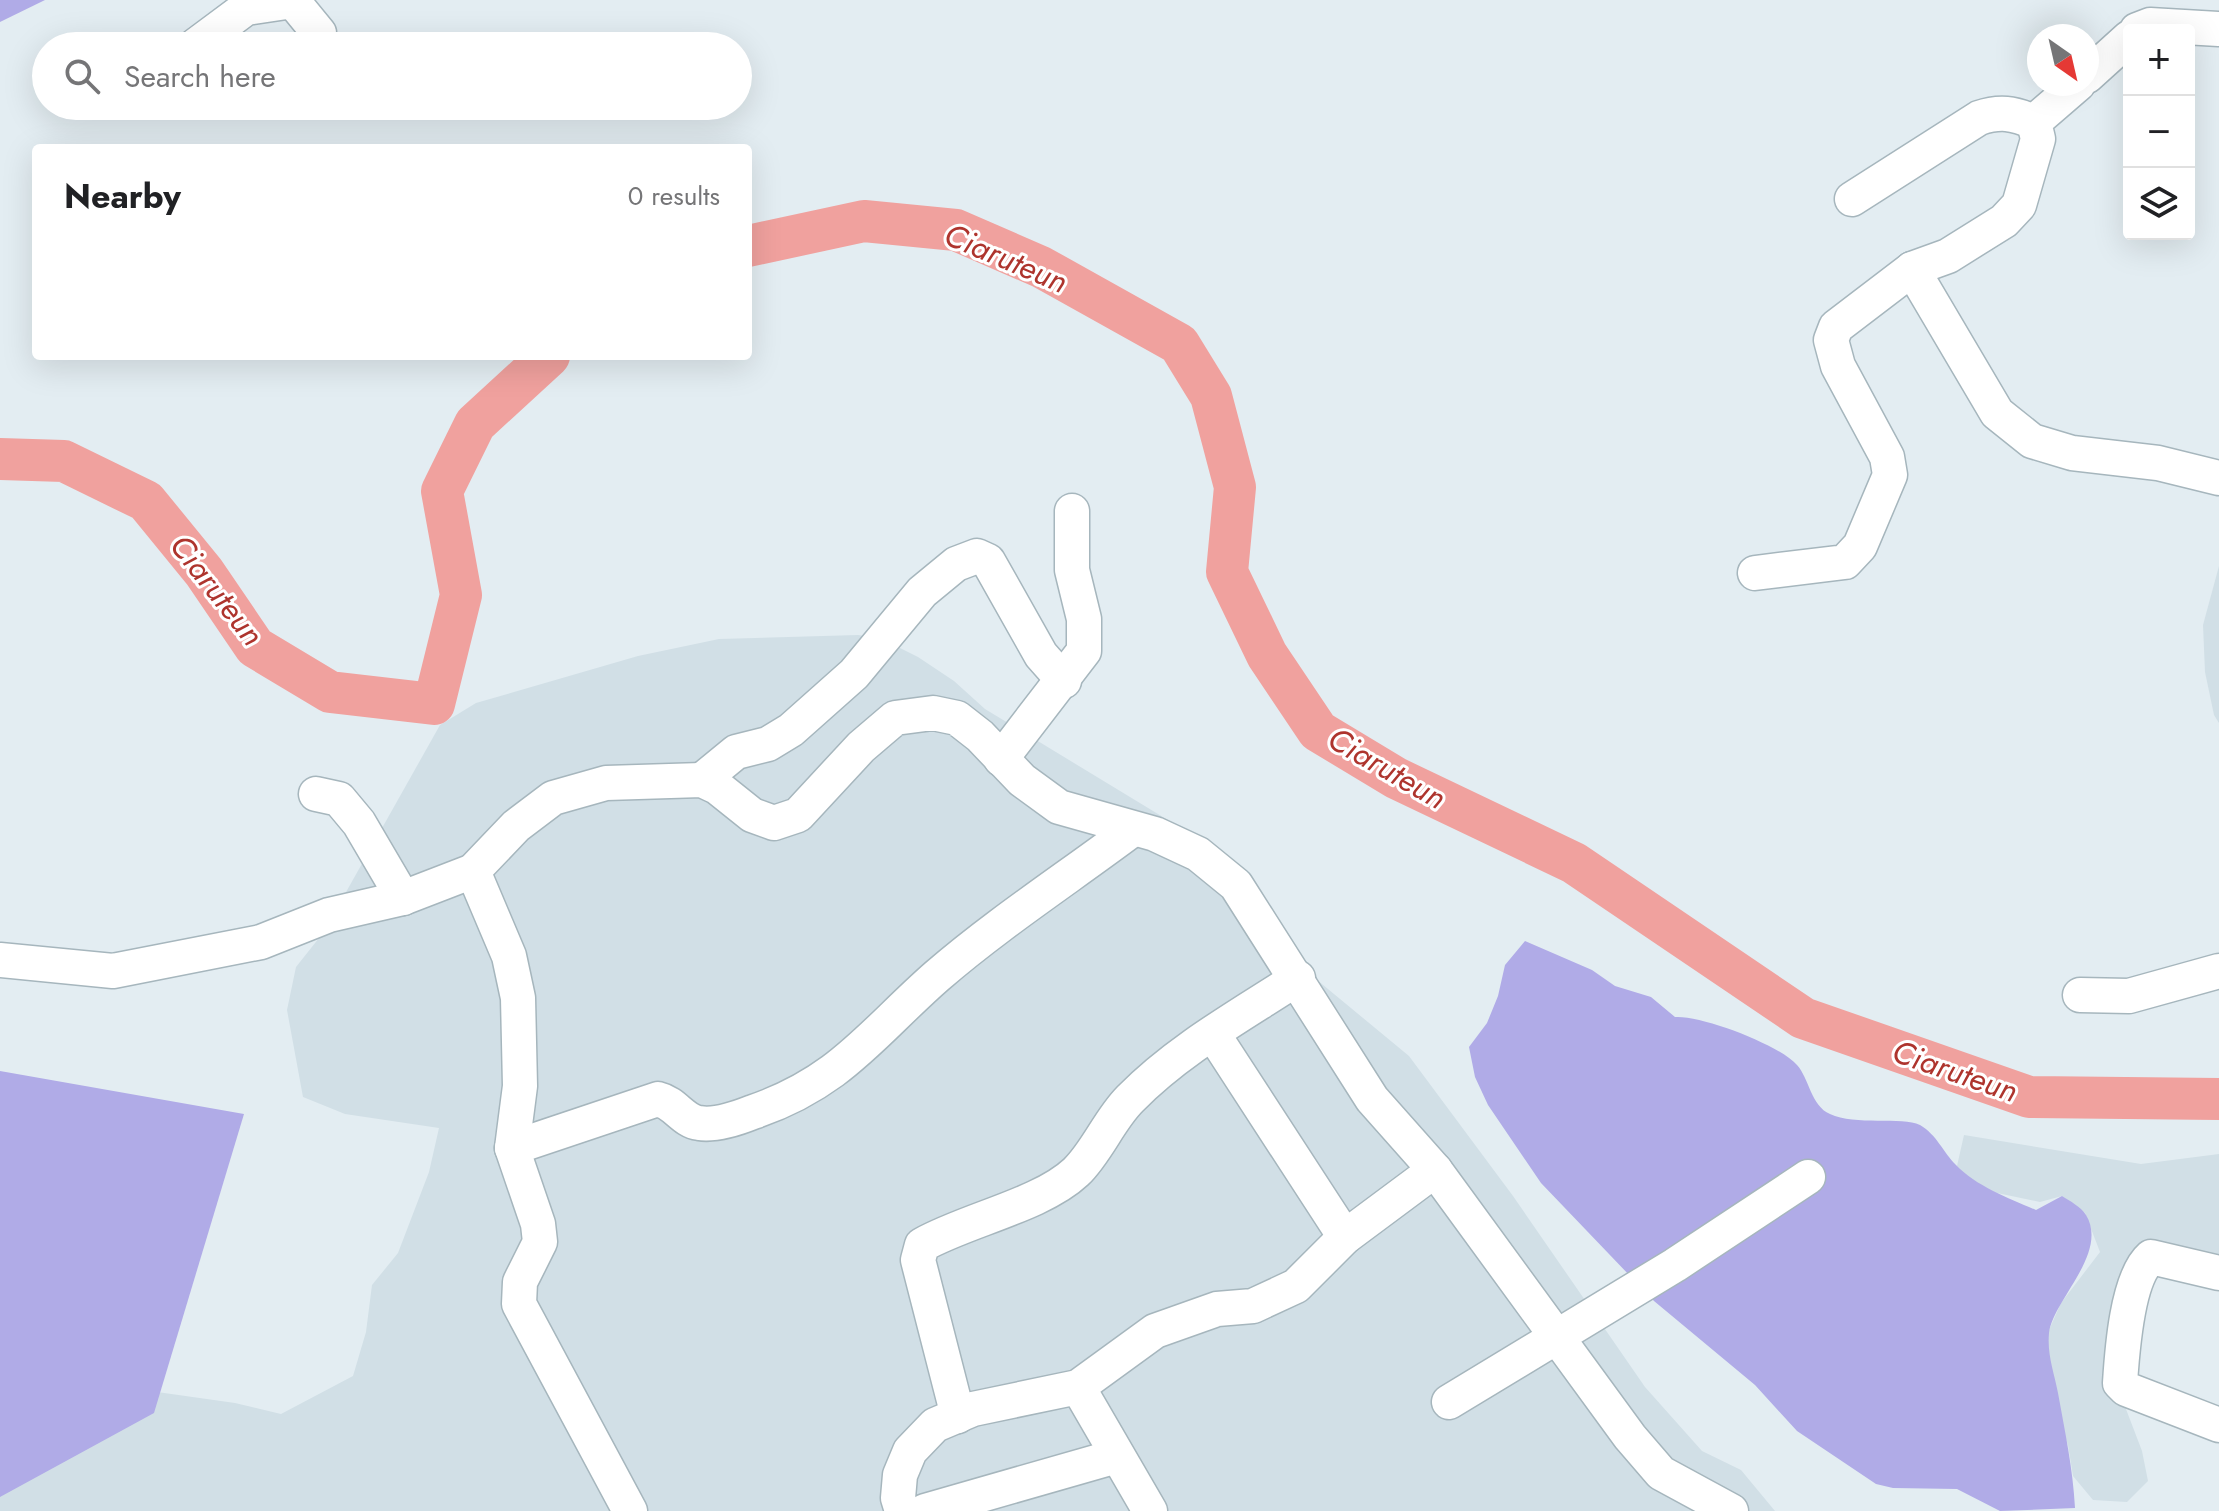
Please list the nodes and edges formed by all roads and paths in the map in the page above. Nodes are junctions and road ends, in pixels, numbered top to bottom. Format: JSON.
{"nodes":[{"id":1,"x":293,"y":1,"type":"edge"},
{"id":2,"x":2195,"y":28,"type":"edge"},
{"id":3,"x":2219,"y":29,"type":"edge"},
{"id":4,"x":214,"y":32,"type":"edge"},
{"id":5,"x":318,"y":32,"type":"edge"},
{"id":6,"x":2123,"y":43,"type":"edge"},
{"id":7,"x":2099,"y":65,"type":"edge"},
{"id":8,"x":2064,"y":96,"type":"edge"},
{"id":9,"x":2034,"y":122,"type":"junction"},
{"id":10,"x":1852,"y":199,"type":"dead end"},
{"id":11,"x":1912,"y":269,"type":"junction"},
{"id":12,"x":2219,"y":478,"type":"edge"},
{"id":13,"x":1072,"y":511,"type":"dead end"},
{"id":14,"x":1755,"y":573,"type":"dead end"},
{"id":15,"x":1064,"y":681,"type":"junction"},
{"id":16,"x":1001,"y":759,"type":"junction"},
{"id":17,"x":702,"y":780,"type":"junction"},
{"id":18,"x":316,"y":794,"type":"dead end"},
{"id":19,"x":1133,"y":829,"type":"junction"},
{"id":20,"x":473,"y":871,"type":"junction"},
{"id":21,"x":403,"y":898,"type":"junction"},
{"id":22,"x":0,"y":960,"type":"edge"},
{"id":23,"x":2219,"y":971,"type":"edge"},
{"id":24,"x":1298,"y":978,"type":"junction"},
{"id":25,"x":2080,"y":995,"type":"dead end"},
{"id":26,"x":1213,"y":1034,"type":"junction"},
{"id":27,"x":512,"y":1148,"type":"junction"},
{"id":28,"x":1435,"y":1170,"type":"junction"},
{"id":29,"x":1808,"y":1177,"type":"dead end"},
{"id":30,"x":1345,"y":1237,"type":"junction"},
{"id":31,"x":2219,"y":1273,"type":"edge"},
{"id":32,"x":1558,"y":1338,"type":"junction"},
{"id":33,"x":1078,"y":1387,"type":"junction"},
{"id":34,"x":1449,"y":1402,"type":"dead end"},
{"id":35,"x":958,"y":1416,"type":"junction"},
{"id":36,"x":2219,"y":1425,"type":"edge"},
{"id":37,"x":1117,"y":1456,"type":"junction"},
{"id":38,"x":630,"y":1511,"type":"edge"},
{"id":39,"x":902,"y":1511,"type":"edge"},
{"id":40,"x":925,"y":1511,"type":"edge"},
{"id":41,"x":1150,"y":1511,"type":"edge"},
{"id":42,"x":1731,"y":1511,"type":"edge"}],
"edges":[{"from":1,"to":4,"type":"street"},
{"from":1,"to":5,"type":"street"},
{"from":2,"to":3,"type":"street"},
{"from":6,"to":7,"type":"street"},
{"from":8,"to":9,"type":"street"},
{"from":9,"to":10,"type":"street"},
{"from":9,"to":11,"type":"street"},
{"from":11,"to":12,"type":"street"},
{"from":11,"to":14,"type":"street"},
{"from":13,"to":15,"type":"street"},
{"from":15,"to":16,"type":"street"},
{"from":15,"to":17,"type":"street"},
{"from":16,"to":17,"type":"street"},
{"from":16,"to":19,"type":"street"},
{"from":17,"to":20,"type":"street"},
{"from":18,"to":21,"type":"street"},
{"from":19,"to":24,"type":"street"},
{"from":19,"to":27,"type":"street"},
{"from":20,"to":21,"type":"street"},
{"from":20,"to":27,"type":"street"},
{"from":21,"to":22,"type":"street"},
{"from":23,"to":25,"type":"street"},
{"from":24,"to":26,"type":"street"},
{"from":24,"to":28,"type":"street"},
{"from":26,"to":30,"type":"street"},
{"from":26,"to":35,"type":"street"},
{"from":27,"to":38,"type":"street"},
{"from":28,"to":30,"type":"street"},
{"from":28,"to":32,"type":"street"},
{"from":29,"to":32,"type":"street"},
{"from":30,"to":33,"type":"street"},
{"from":31,"to":36,"type":"street"},
{"from":32,"to":34,"type":"street"},
{"from":32,"to":42,"type":"street"},
{"from":33,"to":35,"type":"street"},
{"from":33,"to":37,"type":"street"},
{"from":35,"to":39,"type":"street"},
{"from":37,"to":40,"type":"street"},
{"from":37,"to":41,"type":"street"}]}
